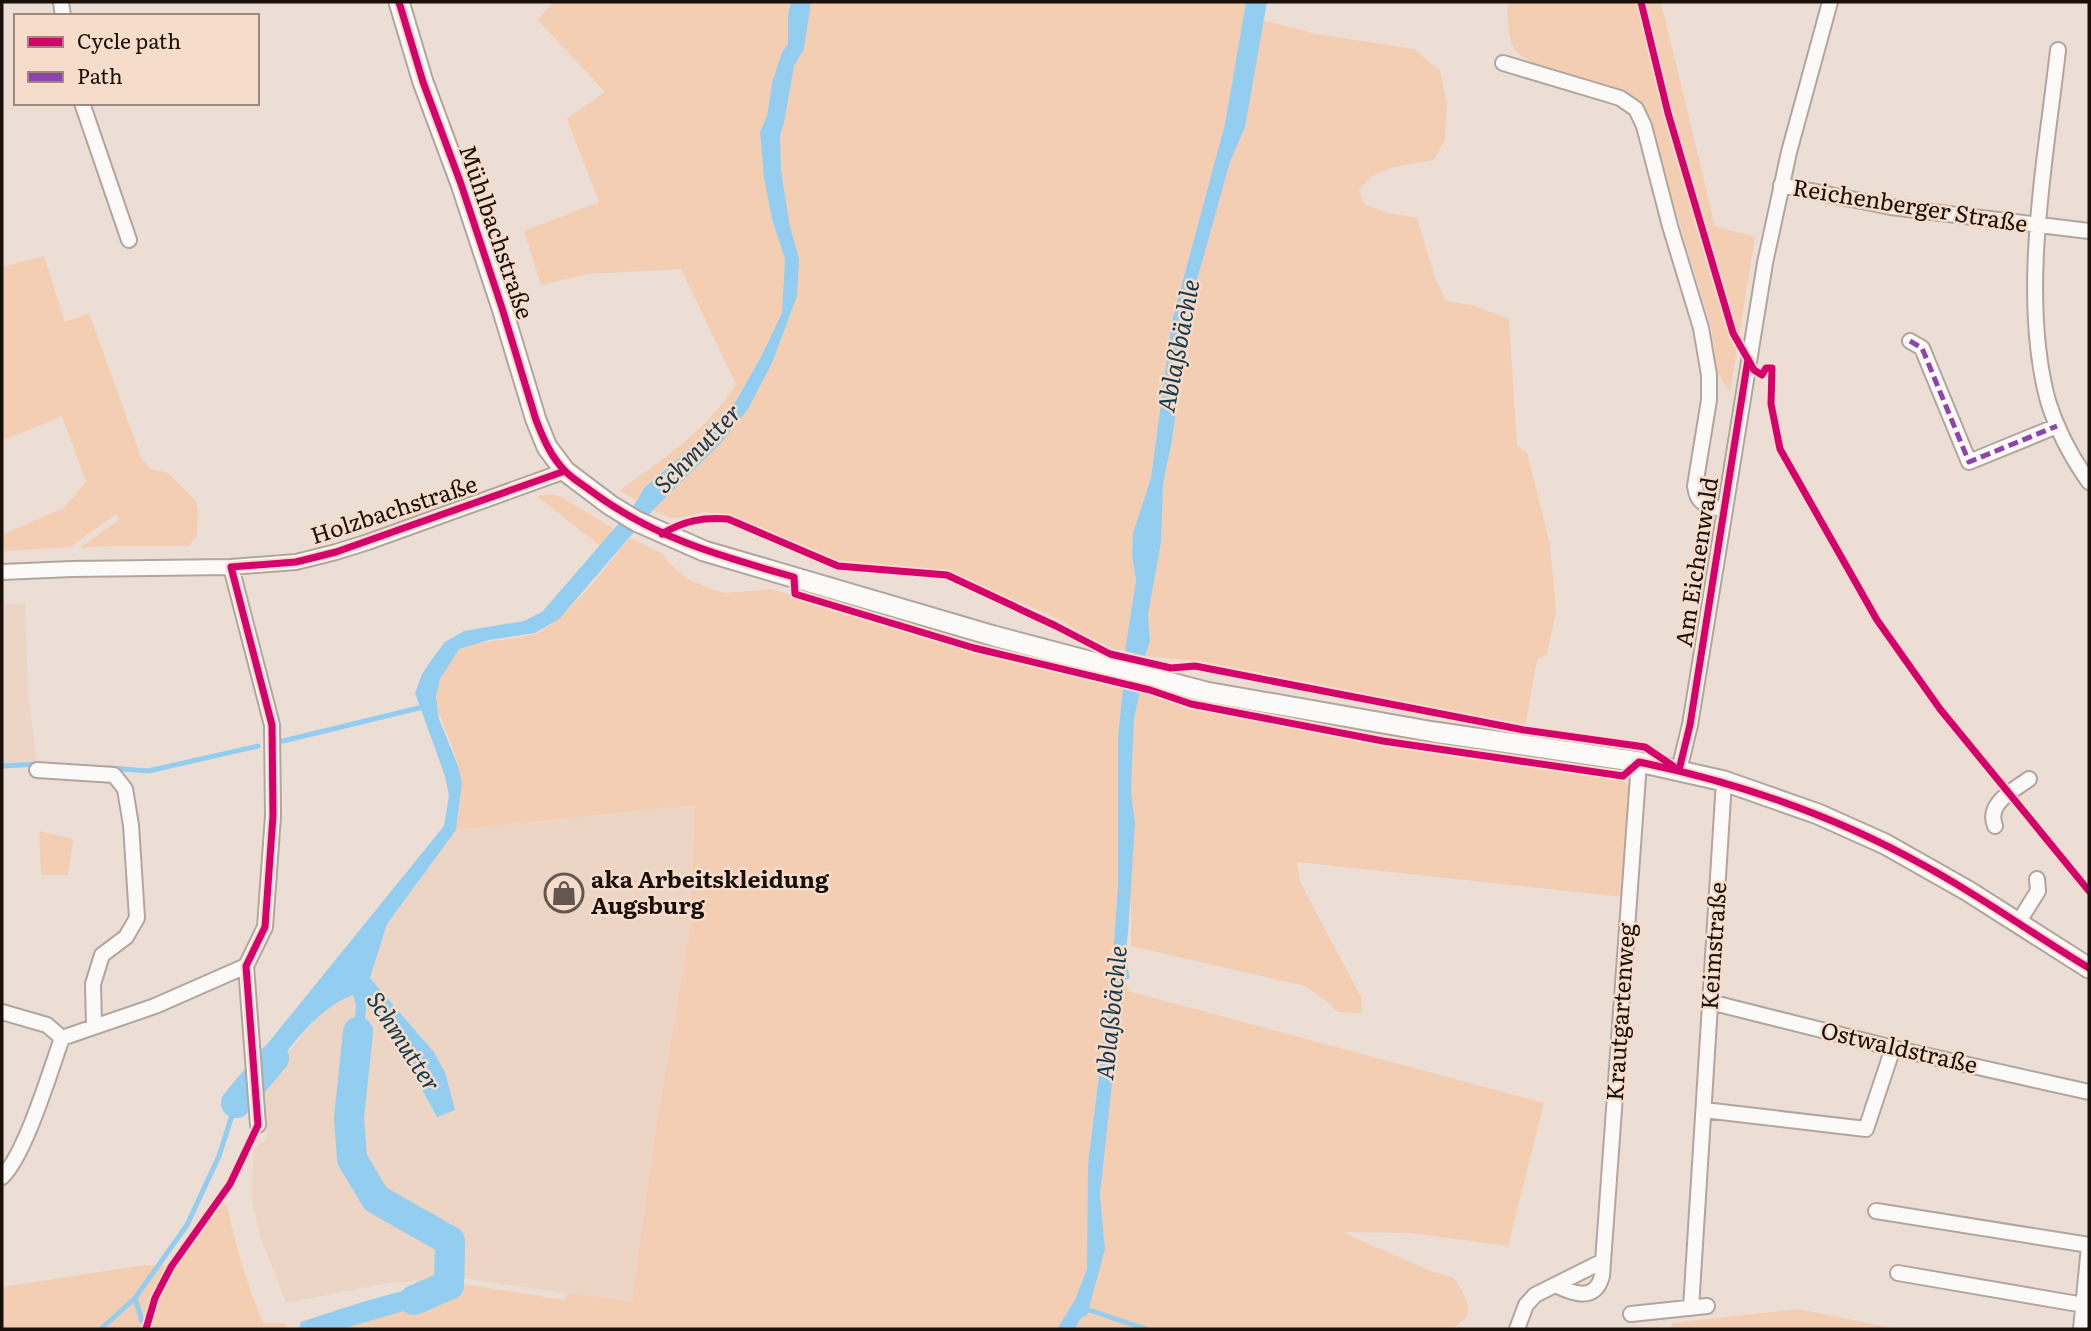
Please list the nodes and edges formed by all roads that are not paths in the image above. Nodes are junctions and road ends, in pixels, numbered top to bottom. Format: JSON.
{"nodes":[{"id":1,"x":399,"y":2,"type":"edge"},
{"id":2,"x":1830,"y":2,"type":"edge"},
{"id":3,"x":2058,"y":50,"type":"dead end"},
{"id":4,"x":1503,"y":63,"type":"dead end"},
{"id":5,"x":83,"y":105,"type":"edge"},
{"id":6,"x":1781,"y":185,"type":"junction"},
{"id":7,"x":2039,"y":226,"type":"junction"},
{"id":8,"x":2089,"y":231,"type":"edge"},
{"id":9,"x":129,"y":240,"type":"dead end"},
{"id":10,"x":1910,"y":341,"type":"dead end"},
{"id":11,"x":2057,"y":426,"type":"junction"},
{"id":12,"x":565,"y":471,"type":"junction"},
{"id":13,"x":2089,"y":482,"type":"edge"},
{"id":14,"x":1725,"y":510,"type":"junction"},
{"id":15,"x":231,"y":567,"type":"junction"},
{"id":16,"x":2,"y":572,"type":"edge"},
{"id":17,"x":1639,"y":762,"type":"junction"},
{"id":18,"x":37,"y":770,"type":"dead end"},
{"id":19,"x":1679,"y":770,"type":"junction"},
{"id":20,"x":2029,"y":779,"type":"dead end"},
{"id":21,"x":1724,"y":781,"type":"junction"},
{"id":22,"x":1995,"y":826,"type":"dead end"},
{"id":23,"x":2037,"y":879,"type":"dead end"},
{"id":24,"x":2018,"y":923,"type":"junction"},
{"id":25,"x":246,"y":966,"type":"junction"},
{"id":26,"x":2089,"y":968,"type":"edge"},
{"id":27,"x":1710,"y":1002,"type":"junction"},
{"id":28,"x":2,"y":1012,"type":"edge"},
{"id":29,"x":94,"y":1027,"type":"junction"},
{"id":30,"x":62,"y":1038,"type":"junction"},
{"id":31,"x":1893,"y":1048,"type":"junction"},
{"id":32,"x":2089,"y":1091,"type":"edge"},
{"id":33,"x":1704,"y":1110,"type":"junction"},
{"id":34,"x":258,"y":1125,"type":"dead end"},
{"id":35,"x":2,"y":1177,"type":"edge"},
{"id":36,"x":1876,"y":1211,"type":"dead end"},
{"id":37,"x":2089,"y":1246,"type":"edge"},
{"id":38,"x":1603,"y":1261,"type":"junction"},
{"id":39,"x":1898,"y":1273,"type":"dead end"},
{"id":40,"x":1555,"y":1285,"type":"junction"},
{"id":41,"x":1707,"y":1306,"type":"dead end"},
{"id":42,"x":2084,"y":1306,"type":"junction"},
{"id":43,"x":1691,"y":1308,"type":"junction"},
{"id":44,"x":1631,"y":1314,"type":"dead end"},
{"id":45,"x":1517,"y":1329,"type":"edge"},
{"id":46,"x":2081,"y":1329,"type":"edge"}],
"edges":[{"from":1,"to":12,"type":"street","name":"Mühlbachstraße"},
{"from":2,"to":6,"type":"street","name":"Am Eichenwald"},
{"from":3,"to":7,"type":"street","name":"Reichenberger Straße"},
{"from":4,"to":14,"type":"street","name":"Am Eichenwald"},
{"from":5,"to":9,"type":"street"},
{"from":6,"to":7,"type":"street","name":"Reichenberger Straße"},
{"from":6,"to":14,"type":"street","name":"Am Eichenwald"},
{"from":7,"to":8,"type":"street","name":"Reichenberger Straße"},
{"from":7,"to":11,"type":"street"},
{"from":10,"to":11,"type":"street"},
{"from":11,"to":13,"type":"street"},
{"from":12,"to":15,"type":"street","name":"Holzbachstraße"},
{"from":12,"to":17,"type":"street","name":"Mühlbachstraße"},
{"from":14,"to":19,"type":"street","name":"Am Eichenwald"},
{"from":15,"to":16,"type":"street","name":"Holzbachstraße"},
{"from":15,"to":25,"type":"street"},
{"from":17,"to":19,"type":"street","name":"Mühlbachstraße"},
{"from":17,"to":38,"type":"street","name":"Krautgartenweg"},
{"from":18,"to":29,"type":"street"},
{"from":19,"to":21,"type":"street","name":"Mühlbachstraße"},
{"from":20,"to":22,"type":"street"},
{"from":21,"to":24,"type":"street","name":"Mühlbachstraße"},
{"from":21,"to":27,"type":"street","name":"Keimstraße"},
{"from":23,"to":24,"type":"street"},
{"from":24,"to":26,"type":"street","name":"Mühlbachstraße"},
{"from":25,"to":29,"type":"street"},
{"from":25,"to":34,"type":"street"},
{"from":27,"to":31,"type":"street","name":"Ostwaldstraße"},
{"from":27,"to":33,"type":"street","name":"Keimstraße"},
{"from":28,"to":30,"type":"street"},
{"from":29,"to":30,"type":"street"},
{"from":30,"to":35,"type":"street"},
{"from":31,"to":32,"type":"street","name":"Ostwaldstraße"},
{"from":31,"to":33,"type":"street"},
{"from":33,"to":43,"type":"street","name":"Keimstraße"},
{"from":36,"to":37,"type":"street"},
{"from":37,"to":42,"type":"street"},
{"from":38,"to":40,"type":"street"},
{"from":38,"to":40,"type":"street","name":"Krautgartenweg"},
{"from":39,"to":42,"type":"street"},
{"from":40,"to":45,"type":"street"},
{"from":41,"to":43,"type":"street"},
{"from":42,"to":46,"type":"street"},
{"from":43,"to":44,"type":"street"}]}
